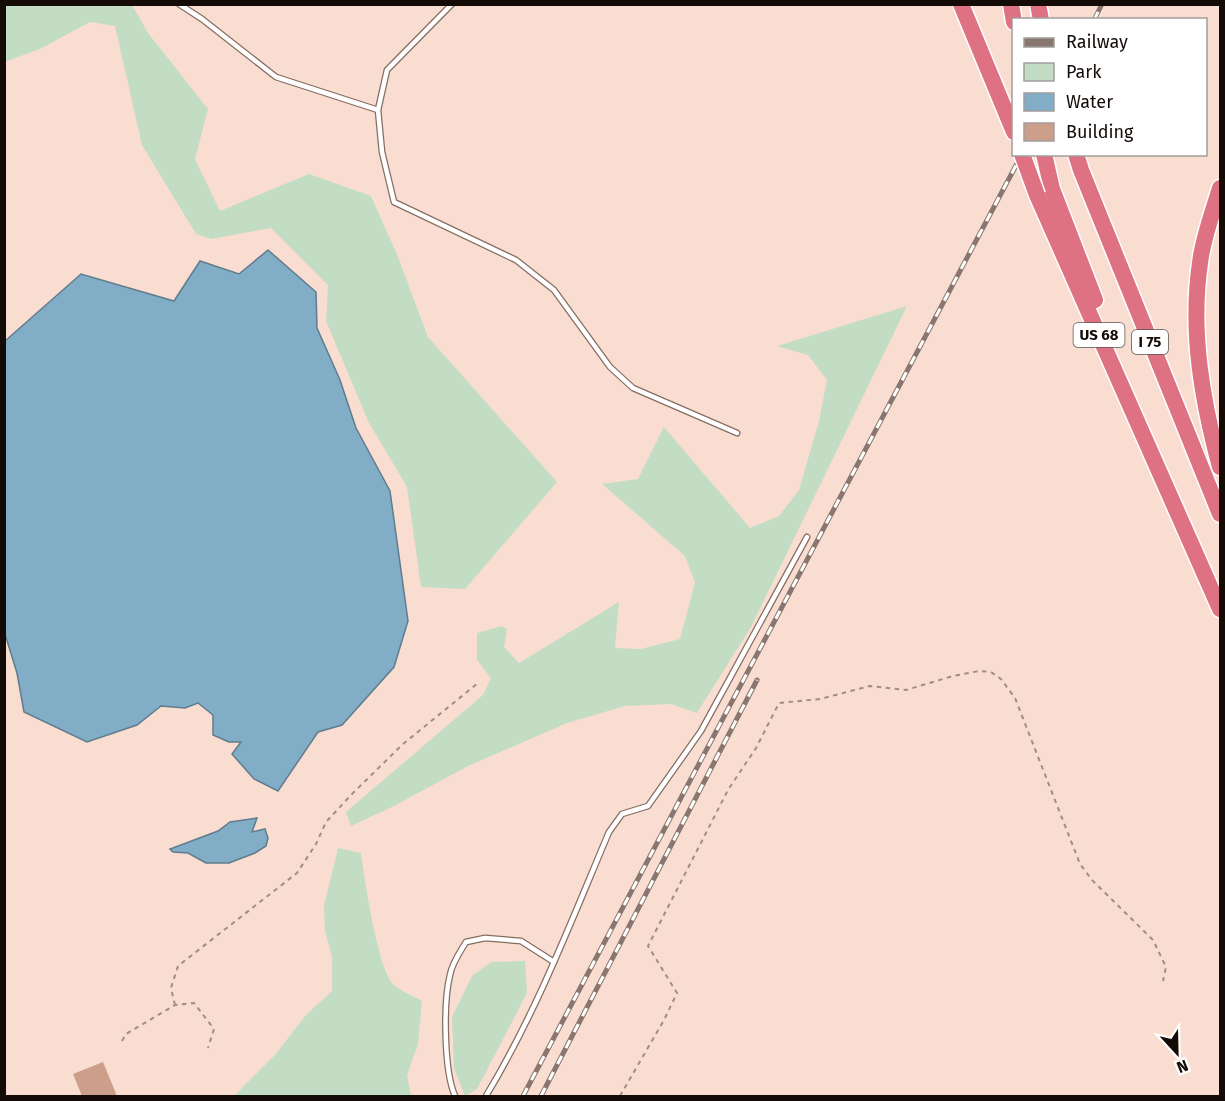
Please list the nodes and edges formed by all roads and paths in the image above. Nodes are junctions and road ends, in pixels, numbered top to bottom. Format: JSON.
{"nodes":[{"id":1,"x":179,"y":4,"type":"edge"},
{"id":2,"x":452,"y":4,"type":"edge"},
{"id":3,"x":961,"y":4,"type":"edge"},
{"id":4,"x":378,"y":110,"type":"junction"},
{"id":5,"x":1012,"y":127,"type":"edge"},
{"id":6,"x":1023,"y":156,"type":"edge"},
{"id":7,"x":1044,"y":156,"type":"edge"},
{"id":8,"x":1078,"y":162,"type":"edge"},
{"id":9,"x":1221,"y":188,"type":"edge"},
{"id":10,"x":1045,"y":192,"type":"junction"},
{"id":11,"x":737,"y":433,"type":"dead end"},
{"id":12,"x":1221,"y":467,"type":"edge"},
{"id":13,"x":1221,"y":514,"type":"edge"},
{"id":14,"x":807,"y":537,"type":"dead end"},
{"id":15,"x":1221,"y":609,"type":"edge"},
{"id":16,"x":478,"y":683,"type":"dead end"},
{"id":17,"x":554,"y":962,"type":"junction"},
{"id":18,"x":1163,"y":981,"type":"dead end"},
{"id":19,"x":175,"y":1005,"type":"junction"},
{"id":20,"x":122,"y":1041,"type":"dead end"},
{"id":21,"x":208,"y":1048,"type":"dead end"},
{"id":22,"x":456,"y":1096,"type":"edge"},
{"id":23,"x":486,"y":1096,"type":"edge"},
{"id":24,"x":620,"y":1096,"type":"edge"}],
"edges":[{"from":1,"to":4,"type":"lane"},
{"from":2,"to":4,"type":"lane"},
{"from":3,"to":5,"type":"highway"},
{"from":4,"to":11,"type":"lane"},
{"from":6,"to":10,"type":"highway","number":"US 68","bridge":true},
{"from":7,"to":10,"type":"highway"},
{"from":8,"to":13,"type":"highway","number":"I 75"},
{"from":9,"to":12,"type":"highway"},
{"from":10,"to":15,"type":"highway","number":"US 68"},
{"from":14,"to":17,"type":"lane"},
{"from":16,"to":19,"type":"path"},
{"from":17,"to":22,"type":"lane"},
{"from":17,"to":23,"type":"lane"},
{"from":18,"to":24,"type":"path"},
{"from":19,"to":20,"type":"path"},
{"from":19,"to":21,"type":"path"}]}
